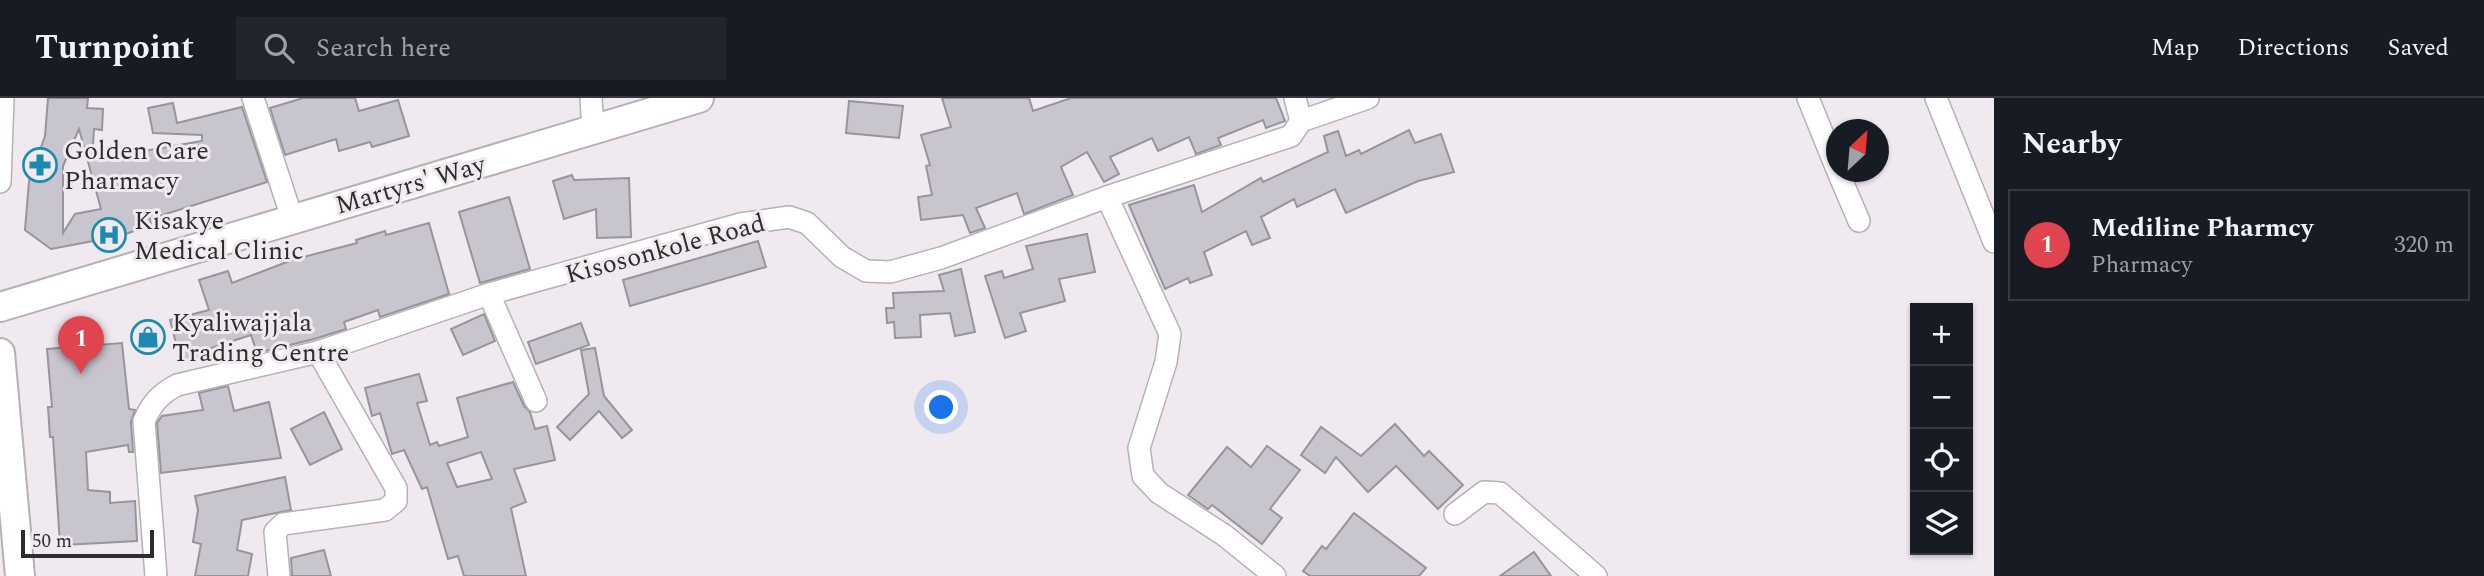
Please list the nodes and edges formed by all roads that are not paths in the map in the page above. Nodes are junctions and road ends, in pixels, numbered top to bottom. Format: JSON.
{"nodes":[{"id":1,"x":253,"y":98,"type":"edge"},
{"id":2,"x":591,"y":98,"type":"edge"},
{"id":3,"x":699,"y":98,"type":"edge"},
{"id":4,"x":1295,"y":98,"type":"edge"},
{"id":5,"x":1368,"y":98,"type":"edge"},
{"id":6,"x":1808,"y":98,"type":"edge"},
{"id":7,"x":1936,"y":98,"type":"edge"},
{"id":8,"x":2,"y":105,"type":"edge"},
{"id":9,"x":1301,"y":121,"type":"junction"},
{"id":10,"x":593,"y":131,"type":"junction"},
{"id":11,"x":1826,"y":142,"type":"edge"},
{"id":12,"x":0,"y":182,"type":"edge"},
{"id":13,"x":1842,"y":182,"type":"edge"},
{"id":14,"x":1107,"y":197,"type":"junction"},
{"id":15,"x":292,"y":218,"type":"junction"},
{"id":16,"x":1859,"y":221,"type":"dead end"},
{"id":17,"x":1994,"y":242,"type":"edge"},
{"id":18,"x":489,"y":294,"type":"junction"},
{"id":19,"x":0,"y":307,"type":"edge"},
{"id":20,"x":317,"y":352,"type":"junction"},
{"id":21,"x":0,"y":353,"type":"edge"},
{"id":22,"x":536,"y":401,"type":"dead end"},
{"id":23,"x":1455,"y":514,"type":"dead end"},
{"id":24,"x":20,"y":576,"type":"edge"},
{"id":25,"x":156,"y":576,"type":"edge"},
{"id":26,"x":279,"y":576,"type":"edge"},
{"id":27,"x":1275,"y":576,"type":"edge"},
{"id":28,"x":1596,"y":576,"type":"edge"}],
"edges":[{"from":1,"to":15,"type":"street"},
{"from":2,"to":10,"type":"street"},
{"from":3,"to":10,"type":"main road","name":"Martyrs' Way"},
{"from":4,"to":9,"type":"street"},
{"from":5,"to":9,"type":"street","name":"Kisosonkole Road"},
{"from":6,"to":11,"type":"street"},
{"from":7,"to":17,"type":"street"},
{"from":8,"to":12,"type":"street"},
{"from":9,"to":14,"type":"street","name":"Kisosonkole Road"},
{"from":10,"to":15,"type":"main road","name":"Martyrs' Way"},
{"from":13,"to":16,"type":"street"},
{"from":14,"to":18,"type":"street","name":"Kisosonkole Road"},
{"from":14,"to":27,"type":"street"},
{"from":15,"to":19,"type":"main road","name":"Martyrs' Way"},
{"from":18,"to":20,"type":"street","name":"Kisosonkole Road"},
{"from":18,"to":22,"type":"street"},
{"from":20,"to":25,"type":"street","name":"Kisosonkole Road"},
{"from":20,"to":26,"type":"street"},
{"from":21,"to":24,"type":"main road"},
{"from":23,"to":28,"type":"street"}]}
